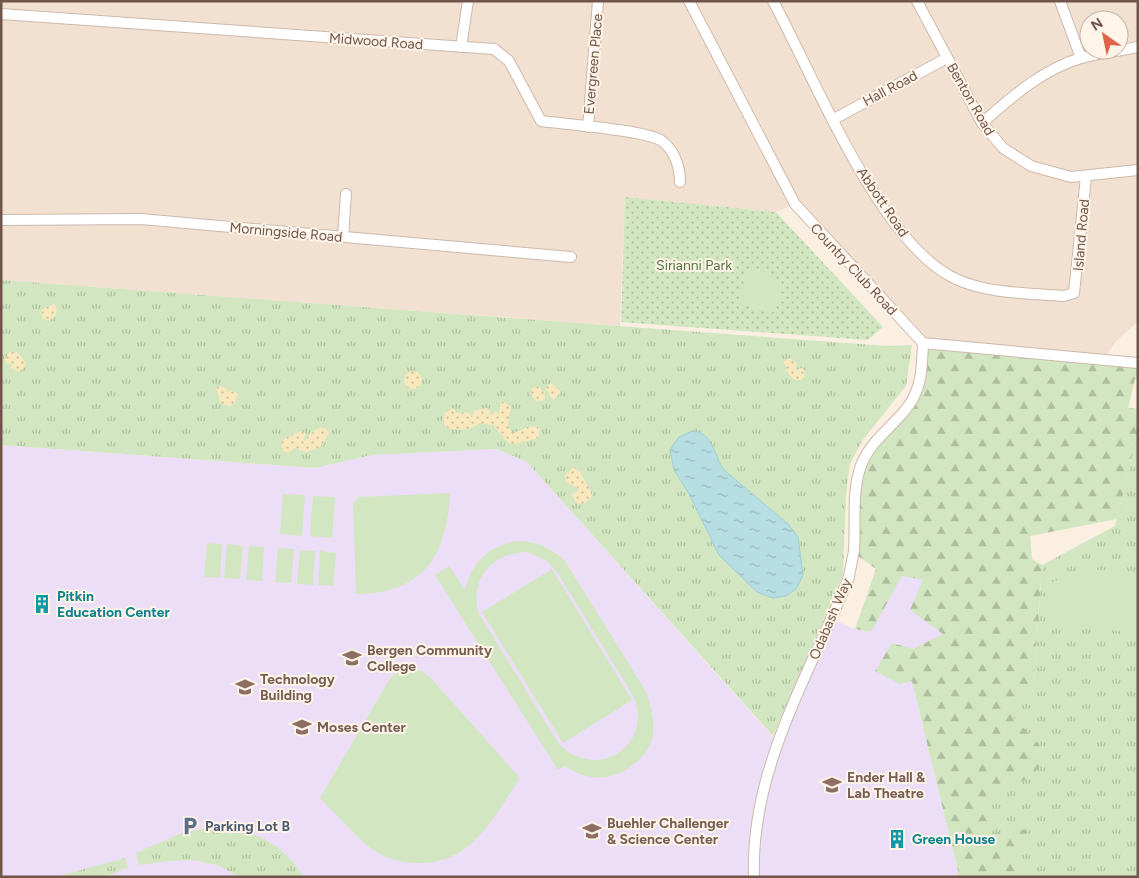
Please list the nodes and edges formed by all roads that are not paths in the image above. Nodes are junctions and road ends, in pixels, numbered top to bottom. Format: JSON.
{"nodes":[{"id":1,"x":468,"y":1,"type":"edge"},
{"id":2,"x":598,"y":1,"type":"edge"},
{"id":3,"x":689,"y":1,"type":"edge"},
{"id":4,"x":773,"y":1,"type":"edge"},
{"id":5,"x":917,"y":1,"type":"edge"},
{"id":6,"x":1060,"y":1,"type":"edge"},
{"id":7,"x":1,"y":14,"type":"edge"},
{"id":8,"x":462,"y":46,"type":"junction"},
{"id":9,"x":1079,"y":53,"type":"edge"},
{"id":10,"x":947,"y":58,"type":"junction"},
{"id":11,"x":1079,"y":59,"type":"edge"},
{"id":12,"x":834,"y":119,"type":"junction"},
{"id":13,"x":982,"y":123,"type":"junction"},
{"id":14,"x":588,"y":127,"type":"junction"},
{"id":15,"x":1138,"y":170,"type":"edge"},
{"id":16,"x":1086,"y":177,"type":"junction"},
{"id":17,"x":680,"y":182,"type":"dead end"},
{"id":18,"x":346,"y":194,"type":"dead end"},
{"id":19,"x":1,"y":220,"type":"edge"},
{"id":20,"x":343,"y":237,"type":"junction"},
{"id":21,"x":571,"y":257,"type":"dead end"},
{"id":22,"x":1074,"y":293,"type":"joint"},
{"id":23,"x":923,"y":344,"type":"junction"},
{"id":24,"x":1138,"y":363,"type":"edge"},
{"id":25,"x":754,"y":877,"type":"edge"}],
"edges":[{"from":1,"to":8,"type":"street"},
{"from":2,"to":14,"type":"street","name":"Evergreen Place"},
{"from":3,"to":23,"type":"street","name":"Country Club Road"},
{"from":4,"to":12,"type":"street","name":"Abbott Road"},
{"from":5,"to":10,"type":"street","name":"Benton Road"},
{"from":6,"to":9,"type":"street"},
{"from":7,"to":8,"type":"street","name":"Midwood Road"},
{"from":8,"to":14,"type":"street","name":"Midwood Road"},
{"from":10,"to":12,"type":"street","name":"Hall Road"},
{"from":10,"to":13,"type":"street","name":"Benton Road"},
{"from":11,"to":13,"type":"street"},
{"from":12,"to":22,"type":"street","name":"Abbott Road"},
{"from":13,"to":16,"type":"street","name":"Benton Road"},
{"from":14,"to":17,"type":"street","name":"Midwood Road"},
{"from":15,"to":16,"type":"street","name":"Benton Road"},
{"from":16,"to":22,"type":"street","name":"Island Road"},
{"from":18,"to":20,"type":"street"},
{"from":19,"to":20,"type":"street","name":"Morningside Road"},
{"from":20,"to":21,"type":"street","name":"Morningside Road"},
{"from":23,"to":24,"type":"street"},
{"from":23,"to":25,"type":"street","name":"Odabash Way"}]}
